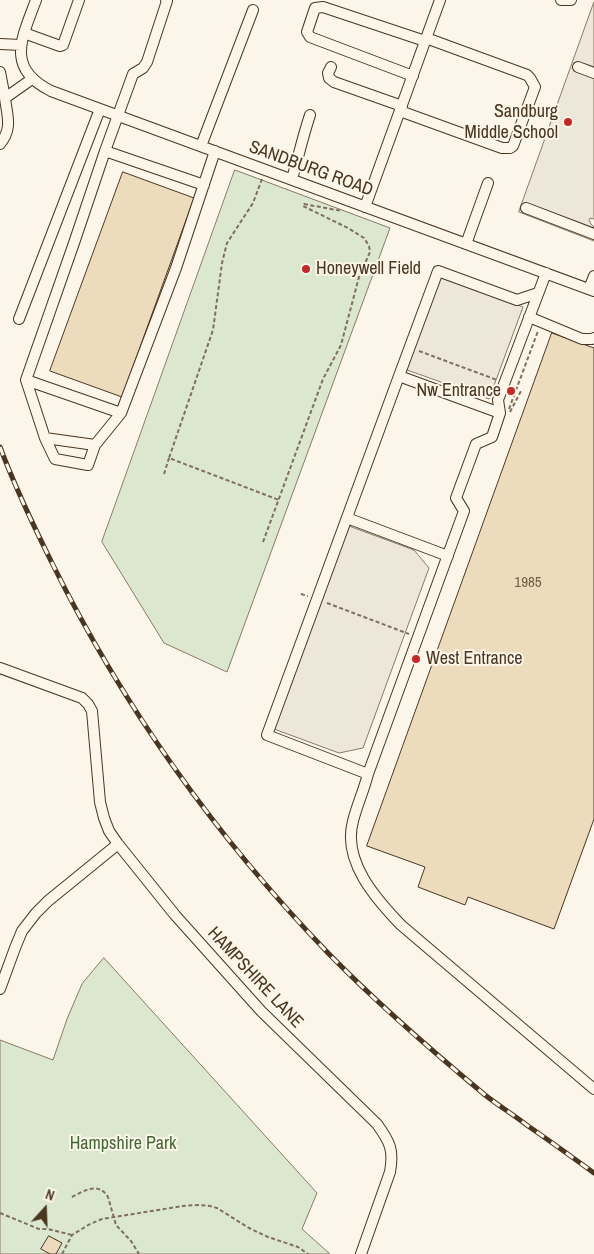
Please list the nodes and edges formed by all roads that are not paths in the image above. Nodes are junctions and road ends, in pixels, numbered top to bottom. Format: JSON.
{"nodes":[{"id":1,"x":36,"y":0,"type":"edge"},
{"id":2,"x":79,"y":0,"type":"edge"},
{"id":3,"x":166,"y":0,"type":"edge"},
{"id":4,"x":440,"y":0,"type":"edge"},
{"id":5,"x":561,"y":0,"type":"edge"},
{"id":6,"x":571,"y":0,"type":"edge"},
{"id":7,"x":253,"y":10,"type":"dead end"},
{"id":8,"x":24,"y":33,"type":"junction"},
{"id":9,"x":426,"y":40,"type":"junction"},
{"id":10,"x":0,"y":44,"type":"edge"},
{"id":11,"x":21,"y":45,"type":"junction"},
{"id":12,"x":578,"y":66,"type":"dead end"},
{"id":13,"x":330,"y":67,"type":"dead end"},
{"id":14,"x":0,"y":72,"type":"edge"},
{"id":15,"x":594,"y":73,"type":"edge"},
{"id":16,"x":413,"y":76,"type":"junction"},
{"id":17,"x":32,"y":79,"type":"junction"},
{"id":18,"x":5,"y":98,"type":"junction"},
{"id":19,"x":100,"y":108,"type":"junction"},
{"id":20,"x":401,"y":109,"type":"junction"},
{"id":21,"x":310,"y":115,"type":"dead end"},
{"id":22,"x":118,"y":116,"type":"junction"},
{"id":23,"x":0,"y":144,"type":"edge"},
{"id":24,"x":201,"y":146,"type":"junction"},
{"id":25,"x":105,"y":151,"type":"junction"},
{"id":26,"x":215,"y":151,"type":"junction"},
{"id":27,"x":292,"y":179,"type":"junction"},
{"id":28,"x":488,"y":183,"type":"dead end"},
{"id":29,"x":204,"y":185,"type":"junction"},
{"id":30,"x":365,"y":207,"type":"junction"},
{"id":31,"x":526,"y":208,"type":"dead end"},
{"id":32,"x":594,"y":234,"type":"edge"},
{"id":33,"x":466,"y":244,"type":"junction"},
{"id":34,"x":546,"y":272,"type":"junction"},
{"id":35,"x":594,"y":276,"type":"edge"},
{"id":36,"x":592,"y":290,"type":"edge"},
{"id":37,"x":538,"y":293,"type":"junction"},
{"id":38,"x":529,"y":317,"type":"junction"},
{"id":39,"x":19,"y":319,"type":"dead end"},
{"id":40,"x":594,"y":338,"type":"edge"},
{"id":41,"x":399,"y":376,"type":"junction"},
{"id":42,"x":26,"y":380,"type":"junction"},
{"id":43,"x":500,"y":413,"type":"junction"},
{"id":44,"x":122,"y":414,"type":"junction"},
{"id":45,"x":46,"y":438,"type":"junction"},
{"id":46,"x":95,"y":445,"type":"junction"},
{"id":47,"x":347,"y":518,"type":"junction"},
{"id":48,"x":448,"y":556,"type":"junction"},
{"id":49,"x":0,"y":668,"type":"edge"},
{"id":50,"x":368,"y":774,"type":"junction"},
{"id":51,"x":118,"y":844,"type":"junction"},
{"id":52,"x":0,"y":990,"type":"edge"},
{"id":53,"x":594,"y":1088,"type":"edge"},
{"id":54,"x":360,"y":1254,"type":"edge"}],
"edges":[{"from":1,"to":8,"type":"street"},
{"from":2,"to":8,"type":"street"},
{"from":3,"to":22,"type":"street"},
{"from":4,"to":9,"type":"street"},
{"from":5,"to":6,"type":"street"},
{"from":7,"to":24,"type":"street"},
{"from":8,"to":11,"type":"street"},
{"from":9,"to":16,"type":"street"},
{"from":9,"to":16,"type":"street"},
{"from":9,"to":20,"type":"street"},
{"from":10,"to":11,"type":"street"},
{"from":11,"to":17,"type":"street","name":"SANDBURG ROAD"},
{"from":12,"to":15,"type":"street"},
{"from":13,"to":20,"type":"street"},
{"from":14,"to":18,"type":"street"},
{"from":16,"to":20,"type":"street"},
{"from":17,"to":18,"type":"street"},
{"from":17,"to":19,"type":"street","name":"SANDBURG ROAD"},
{"from":18,"to":23,"type":"street"},
{"from":19,"to":22,"type":"street","name":"SANDBURG ROAD"},
{"from":19,"to":39,"type":"street"},
{"from":20,"to":30,"type":"street"},
{"from":21,"to":27,"type":"street"},
{"from":22,"to":24,"type":"street","name":"SANDBURG ROAD"},
{"from":22,"to":25,"type":"street"},
{"from":24,"to":26,"type":"street","name":"SANDBURG ROAD"},
{"from":25,"to":29,"type":"street"},
{"from":25,"to":42,"type":"street"},
{"from":26,"to":27,"type":"street","name":"SANDBURG ROAD"},
{"from":26,"to":29,"type":"street"},
{"from":27,"to":30,"type":"street","name":"SANDBURG ROAD"},
{"from":28,"to":33,"type":"street"},
{"from":29,"to":44,"type":"street"},
{"from":30,"to":33,"type":"street","name":"SANDBURG ROAD"},
{"from":31,"to":32,"type":"street"},
{"from":33,"to":34,"type":"street","name":"SANDBURG ROAD"},
{"from":34,"to":36,"type":"street","name":"SANDBURG ROAD"},
{"from":34,"to":37,"type":"street"},
{"from":35,"to":36,"type":"street"},
{"from":37,"to":38,"type":"street"},
{"from":37,"to":41,"type":"street"},
{"from":38,"to":40,"type":"street"},
{"from":38,"to":43,"type":"street"},
{"from":41,"to":43,"type":"street"},
{"from":41,"to":47,"type":"street"},
{"from":42,"to":44,"type":"street"},
{"from":42,"to":45,"type":"street"},
{"from":43,"to":48,"type":"street"},
{"from":44,"to":46,"type":"street"},
{"from":45,"to":46,"type":"street"},
{"from":45,"to":46,"type":"street"},
{"from":47,"to":48,"type":"street"},
{"from":47,"to":50,"type":"street"},
{"from":48,"to":50,"type":"street"},
{"from":49,"to":51,"type":"street","name":"HAMPSHIRE LANE"},
{"from":50,"to":53,"type":"street"},
{"from":51,"to":52,"type":"street"},
{"from":51,"to":54,"type":"street","name":"HAMPSHIRE LANE"}]}
